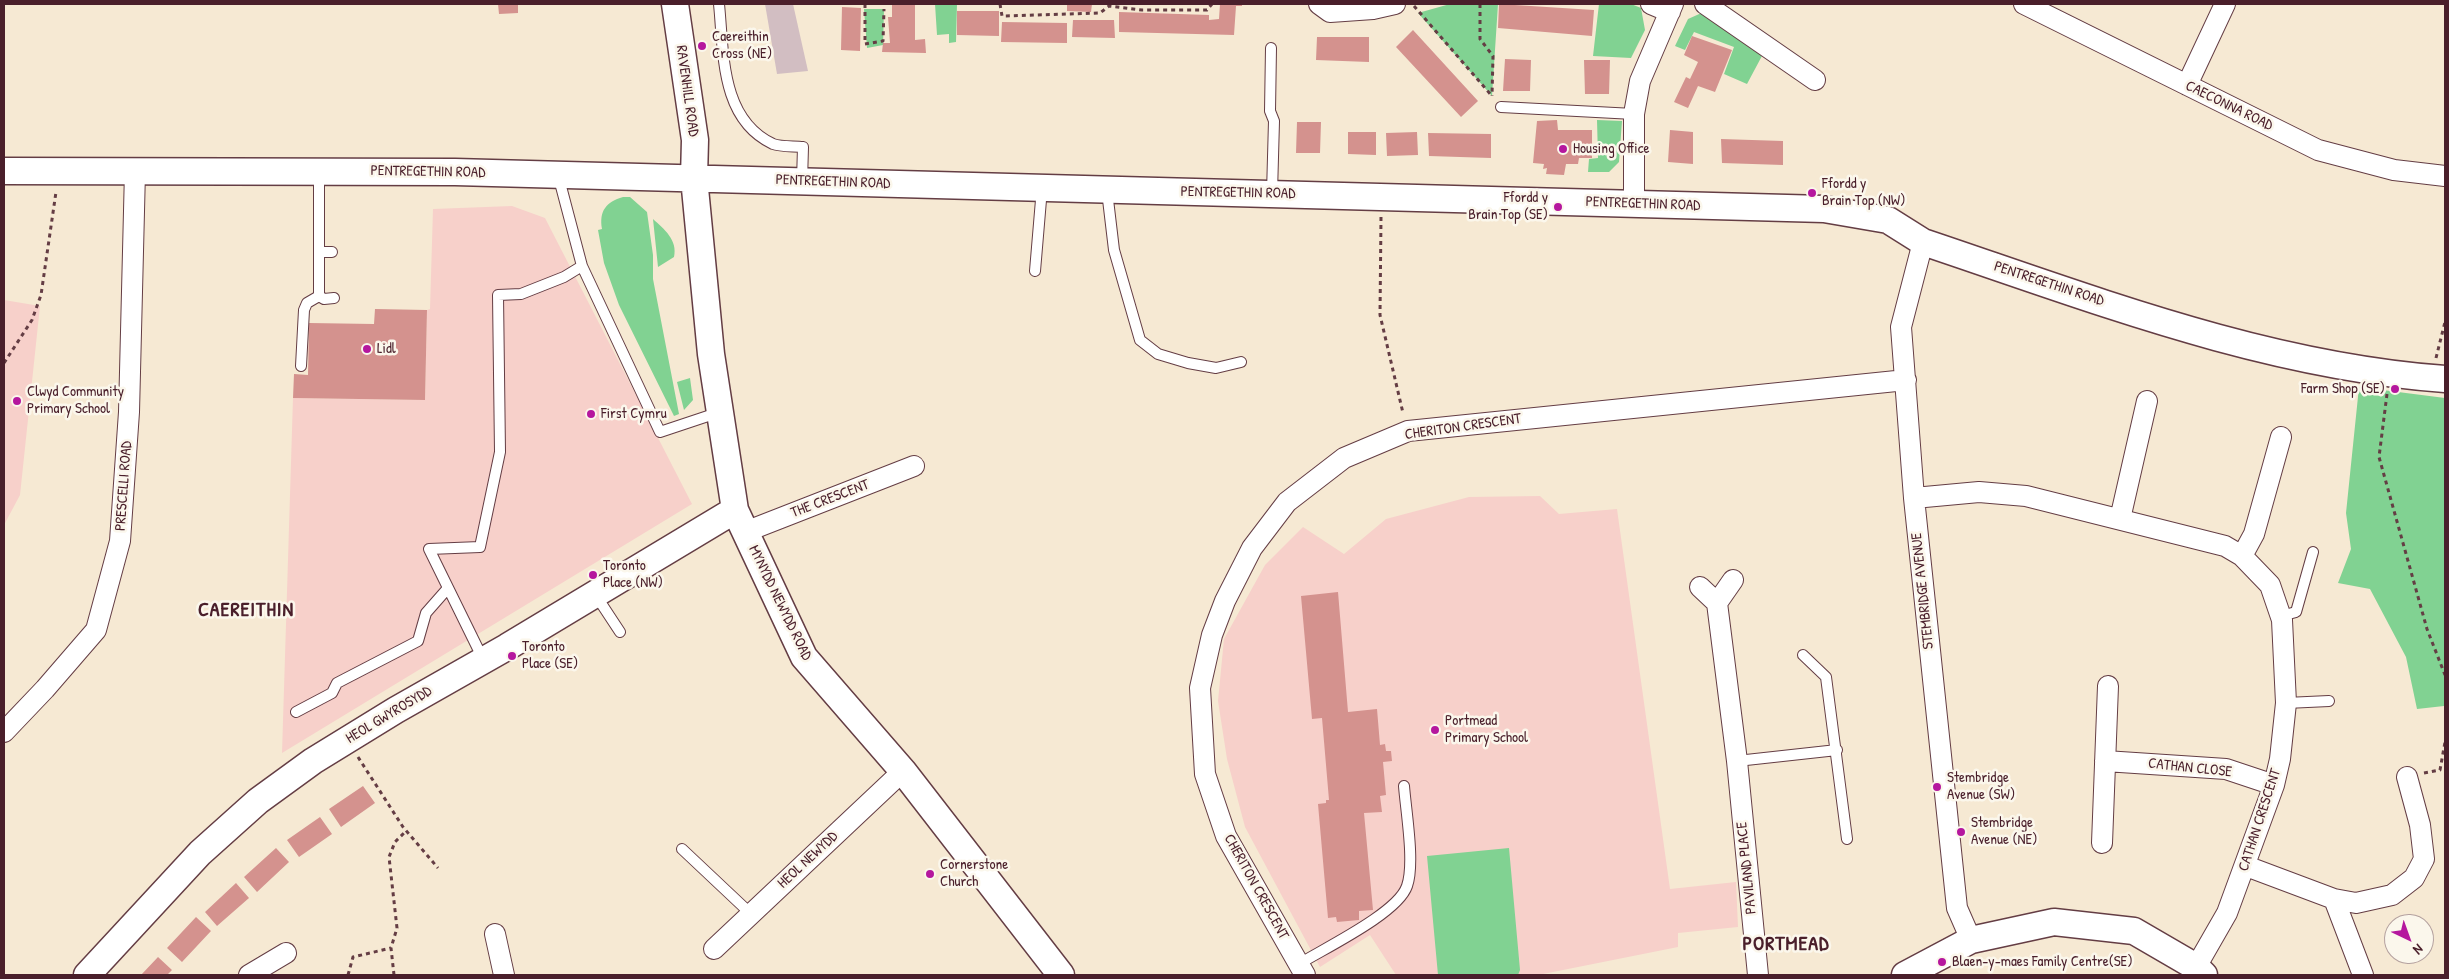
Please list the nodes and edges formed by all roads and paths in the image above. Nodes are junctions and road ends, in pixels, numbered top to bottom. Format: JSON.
{"nodes":[{"id":1,"x":676,"y":4,"type":"edge"},
{"id":2,"x":719,"y":4,"type":"edge"},
{"id":3,"x":864,"y":4,"type":"edge"},
{"id":4,"x":1000,"y":4,"type":"edge"},
{"id":5,"x":1212,"y":4,"type":"edge"},
{"id":6,"x":1319,"y":4,"type":"edge"},
{"id":7,"x":1395,"y":4,"type":"edge"},
{"id":8,"x":1412,"y":4,"type":"edge"},
{"id":9,"x":1480,"y":4,"type":"edge"},
{"id":10,"x":1651,"y":4,"type":"edge"},
{"id":11,"x":1705,"y":4,"type":"edge"},
{"id":12,"x":2024,"y":4,"type":"edge"},
{"id":13,"x":2225,"y":4,"type":"edge"},
{"id":14,"x":1108,"y":5,"type":"edge"},
{"id":15,"x":1671,"y":8,"type":"edge"},
{"id":16,"x":884,"y":9,"type":"dead end"},
{"id":17,"x":1271,"y":48,"type":"dead end"},
{"id":18,"x":1815,"y":80,"type":"dead end"},
{"id":19,"x":2187,"y":85,"type":"junction"},
{"id":20,"x":1492,"y":96,"type":"junction"},
{"id":21,"x":1501,"y":107,"type":"joint"},
{"id":22,"x":1634,"y":114,"type":"junction"},
{"id":23,"x":4,"y":171,"type":"edge"},
{"id":24,"x":59,"y":171,"type":"junction"},
{"id":25,"x":135,"y":171,"type":"junction"},
{"id":26,"x":318,"y":172,"type":"junction"},
{"id":27,"x":558,"y":174,"type":"junction"},
{"id":28,"x":2445,"y":176,"type":"edge"},
{"id":29,"x":694,"y":178,"type":"junction"},
{"id":30,"x":802,"y":180,"type":"junction"},
{"id":31,"x":1042,"y":187,"type":"junction"},
{"id":32,"x":1107,"y":190,"type":"junction"},
{"id":33,"x":1272,"y":194,"type":"junction"},
{"id":34,"x":1381,"y":197,"type":"junction"},
{"id":35,"x":1634,"y":204,"type":"junction"},
{"id":36,"x":1922,"y":242,"type":"junction"},
{"id":37,"x":319,"y":252,"type":"junction"},
{"id":38,"x":332,"y":252,"type":"dead end"},
{"id":39,"x":582,"y":266,"type":"junction"},
{"id":40,"x":1035,"y":271,"type":"dead end"},
{"id":41,"x":319,"y":296,"type":"junction"},
{"id":42,"x":334,"y":298,"type":"dead end"},
{"id":43,"x":2445,"y":322,"type":"edge"},
{"id":44,"x":1241,"y":362,"type":"dead end"},
{"id":45,"x":4,"y":363,"type":"edge"},
{"id":46,"x":301,"y":366,"type":"dead end"},
{"id":47,"x":2390,"y":374,"type":"junction"},
{"id":48,"x":2438,"y":379,"type":"edge"},
{"id":49,"x":1906,"y":380,"type":"junction"},
{"id":50,"x":2147,"y":401,"type":"dead end"},
{"id":51,"x":720,"y":412,"type":"junction"},
{"id":52,"x":1408,"y":431,"type":"junction"},
{"id":53,"x":2281,"y":437,"type":"dead end"},
{"id":54,"x":914,"y":466,"type":"dead end"},
{"id":55,"x":1914,"y":498,"type":"junction"},
{"id":56,"x":2120,"y":519,"type":"junction"},
{"id":57,"x":740,"y":521,"type":"junction"},
{"id":58,"x":2313,"y":552,"type":"dead end"},
{"id":59,"x":2242,"y":556,"type":"junction"},
{"id":60,"x":1734,"y":580,"type":"dead end"},
{"id":61,"x":448,"y":588,"type":"junction"},
{"id":62,"x":1700,"y":588,"type":"dead end"},
{"id":63,"x":595,"y":594,"type":"junction"},
{"id":64,"x":1717,"y":603,"type":"junction"},
{"id":65,"x":2280,"y":616,"type":"junction"},
{"id":66,"x":620,"y":632,"type":"dead end"},
{"id":67,"x":1803,"y":655,"type":"dead end"},
{"id":68,"x":483,"y":660,"type":"junction"},
{"id":69,"x":2445,"y":676,"type":"edge"},
{"id":70,"x":2108,"y":686,"type":"dead end"},
{"id":71,"x":2329,"y":701,"type":"dead end"},
{"id":72,"x":2286,"y":702,"type":"junction"},
{"id":73,"x":296,"y":712,"type":"dead end"},
{"id":74,"x":4,"y":732,"type":"edge"},
{"id":75,"x":347,"y":740,"type":"junction"},
{"id":76,"x":2445,"y":742,"type":"edge"},
{"id":77,"x":1837,"y":750,"type":"junction"},
{"id":78,"x":1736,"y":761,"type":"junction"},
{"id":79,"x":2105,"y":761,"type":"junction"},
{"id":80,"x":903,"y":771,"type":"junction"},
{"id":81,"x":2407,"y":777,"type":"joint"},
{"id":82,"x":2274,"y":785,"type":"junction"},
{"id":83,"x":1404,"y":786,"type":"dead end"},
{"id":84,"x":406,"y":831,"type":"junction"},
{"id":85,"x":1847,"y":839,"type":"dead end"},
{"id":86,"x":2102,"y":843,"type":"dead end"},
{"id":87,"x":682,"y":849,"type":"dead end"},
{"id":88,"x":2246,"y":866,"type":"junction"},
{"id":89,"x":438,"y":868,"type":"dead end"},
{"id":90,"x":2334,"y":899,"type":"junction"},
{"id":91,"x":750,"y":914,"type":"junction"},
{"id":92,"x":496,"y":934,"type":"dead end"},
{"id":93,"x":1971,"y":940,"type":"junction"},
{"id":94,"x":391,"y":948,"type":"junction"},
{"id":95,"x":714,"y":949,"type":"dead end"},
{"id":96,"x":286,"y":953,"type":"dead end"},
{"id":97,"x":1302,"y":969,"type":"edge"},
{"id":98,"x":2200,"y":971,"type":"edge"},
{"id":99,"x":87,"y":975,"type":"edge"},
{"id":100,"x":249,"y":975,"type":"edge"},
{"id":101,"x":348,"y":975,"type":"edge"},
{"id":102,"x":394,"y":975,"type":"edge"},
{"id":103,"x":504,"y":975,"type":"edge"},
{"id":104,"x":1061,"y":975,"type":"edge"},
{"id":105,"x":1758,"y":975,"type":"edge"},
{"id":106,"x":1904,"y":975,"type":"edge"},
{"id":107,"x":2363,"y":975,"type":"edge"}],
"edges":[{"from":1,"to":29,"type":"street","name":"RAVENHILL ROAD"},
{"from":2,"to":30,"type":"lane"},
{"from":3,"to":16,"type":"path"},
{"from":4,"to":14,"type":"path"},
{"from":5,"to":14,"type":"path"},
{"from":6,"to":7,"type":"street"},
{"from":8,"to":20,"type":"path"},
{"from":9,"to":20,"type":"path"},
{"from":10,"to":15,"type":"street"},
{"from":11,"to":18,"type":"street"},
{"from":12,"to":19,"type":"street","name":"CAECONNA ROAD"},
{"from":13,"to":19,"type":"street"},
{"from":15,"to":22,"type":"street"},
{"from":17,"to":33,"type":"lane"},
{"from":19,"to":28,"type":"street","name":"CAECONNA ROAD"},
{"from":20,"to":21,"type":"path"},
{"from":21,"to":22,"type":"lane"},
{"from":22,"to":35,"type":"street"},
{"from":23,"to":24,"type":"street","name":"PENTREGETHIN ROAD"},
{"from":24,"to":25,"type":"street","name":"PENTREGETHIN ROAD"},
{"from":24,"to":45,"type":"path"},
{"from":25,"to":26,"type":"street","name":"PENTREGETHIN ROAD"},
{"from":25,"to":74,"type":"street","name":"PRESCELLI ROAD"},
{"from":26,"to":27,"type":"street","name":"PENTREGETHIN ROAD"},
{"from":26,"to":37,"type":"lane"},
{"from":27,"to":29,"type":"street","name":"PENTREGETHIN ROAD"},
{"from":27,"to":39,"type":"lane"},
{"from":29,"to":30,"type":"street","name":"PENTREGETHIN ROAD"},
{"from":29,"to":51,"type":"street","name":"MYNYDD NEWYDD ROAD"},
{"from":30,"to":31,"type":"street","name":"PENTREGETHIN ROAD"},
{"from":31,"to":32,"type":"street","name":"PENTREGETHIN ROAD"},
{"from":31,"to":40,"type":"lane"},
{"from":32,"to":33,"type":"street","name":"PENTREGETHIN ROAD"},
{"from":32,"to":44,"type":"lane"},
{"from":33,"to":34,"type":"street","name":"PENTREGETHIN ROAD"},
{"from":34,"to":35,"type":"street","name":"PENTREGETHIN ROAD"},
{"from":34,"to":52,"type":"path"},
{"from":35,"to":36,"type":"street","name":"PENTREGETHIN ROAD"},
{"from":36,"to":47,"type":"street","name":"PENTREGETHIN ROAD"},
{"from":36,"to":49,"type":"street","name":"STEMBRIDGE AVENUE"},
{"from":37,"to":38,"type":"lane"},
{"from":37,"to":41,"type":"lane"},
{"from":39,"to":51,"type":"lane"},
{"from":39,"to":61,"type":"lane"},
{"from":41,"to":42,"type":"lane"},
{"from":41,"to":46,"type":"lane"},
{"from":43,"to":48,"type":"path"},
{"from":47,"to":48,"type":"street","name":"PENTREGETHIN ROAD"},
{"from":47,"to":69,"type":"path"},
{"from":49,"to":52,"type":"street","name":"CHERITON CRESCENT"},
{"from":49,"to":55,"type":"street","name":"STEMBRIDGE AVENUE"},
{"from":50,"to":56,"type":"street"},
{"from":51,"to":57,"type":"street","name":"MYNYDD NEWYDD ROAD"},
{"from":52,"to":97,"type":"street","name":"CHERITON CRESCENT"},
{"from":53,"to":59,"type":"street"},
{"from":54,"to":57,"type":"street","name":"THE CRESCENT"},
{"from":55,"to":56,"type":"street","name":"CATHAN CRESCENT"},
{"from":55,"to":93,"type":"street","name":"STEMBRIDGE AVENUE"},
{"from":56,"to":59,"type":"street","name":"CATHAN CRESCENT"},
{"from":57,"to":63,"type":"street","name":"HEOL GWYROSYDD"},
{"from":57,"to":80,"type":"street","name":"MYNYDD NEWYDD ROAD"},
{"from":58,"to":65,"type":"lane"},
{"from":59,"to":65,"type":"street","name":"CATHAN CRESCENT"},
{"from":60,"to":64,"type":"street"},
{"from":61,"to":68,"type":"lane"},
{"from":61,"to":73,"type":"lane"},
{"from":62,"to":64,"type":"street"},
{"from":63,"to":66,"type":"lane"},
{"from":63,"to":68,"type":"street","name":"HEOL GWYROSYDD"},
{"from":64,"to":78,"type":"street","name":"PAVILAND PLACE"},
{"from":65,"to":72,"type":"street","name":"CATHAN CRESCENT"},
{"from":67,"to":77,"type":"lane"},
{"from":68,"to":75,"type":"street","name":"HEOL GWYROSYDD"},
{"from":70,"to":79,"type":"street"},
{"from":71,"to":72,"type":"lane"},
{"from":72,"to":82,"type":"street","name":"CATHAN CRESCENT"},
{"from":75,"to":84,"type":"path"},
{"from":75,"to":99,"type":"street","name":"HEOL GWYROSYDD"},
{"from":76,"to":81,"type":"path"},
{"from":77,"to":78,"type":"lane"},
{"from":77,"to":85,"type":"lane"},
{"from":78,"to":105,"type":"street","name":"PAVILAND PLACE"},
{"from":79,"to":82,"type":"street","name":"CATHAN CLOSE"},
{"from":79,"to":86,"type":"street"},
{"from":80,"to":91,"type":"street","name":"HEOL NEWYDD"},
{"from":80,"to":104,"type":"street","name":"MYNYDD NEWYDD ROAD"},
{"from":81,"to":90,"type":"street"},
{"from":82,"to":88,"type":"street","name":"CATHAN CRESCENT"},
{"from":83,"to":97,"type":"lane"},
{"from":84,"to":89,"type":"path"},
{"from":84,"to":94,"type":"path"},
{"from":87,"to":91,"type":"lane"},
{"from":88,"to":90,"type":"street"},
{"from":88,"to":98,"type":"street","name":"CATHAN CRESCENT"},
{"from":90,"to":107,"type":"street"},
{"from":91,"to":95,"type":"street","name":"HEOL NEWYDD"},
{"from":92,"to":103,"type":"street"},
{"from":93,"to":98,"type":"street"},
{"from":93,"to":106,"type":"street"},
{"from":94,"to":101,"type":"path"},
{"from":94,"to":102,"type":"path"},
{"from":96,"to":100,"type":"street"}]}
